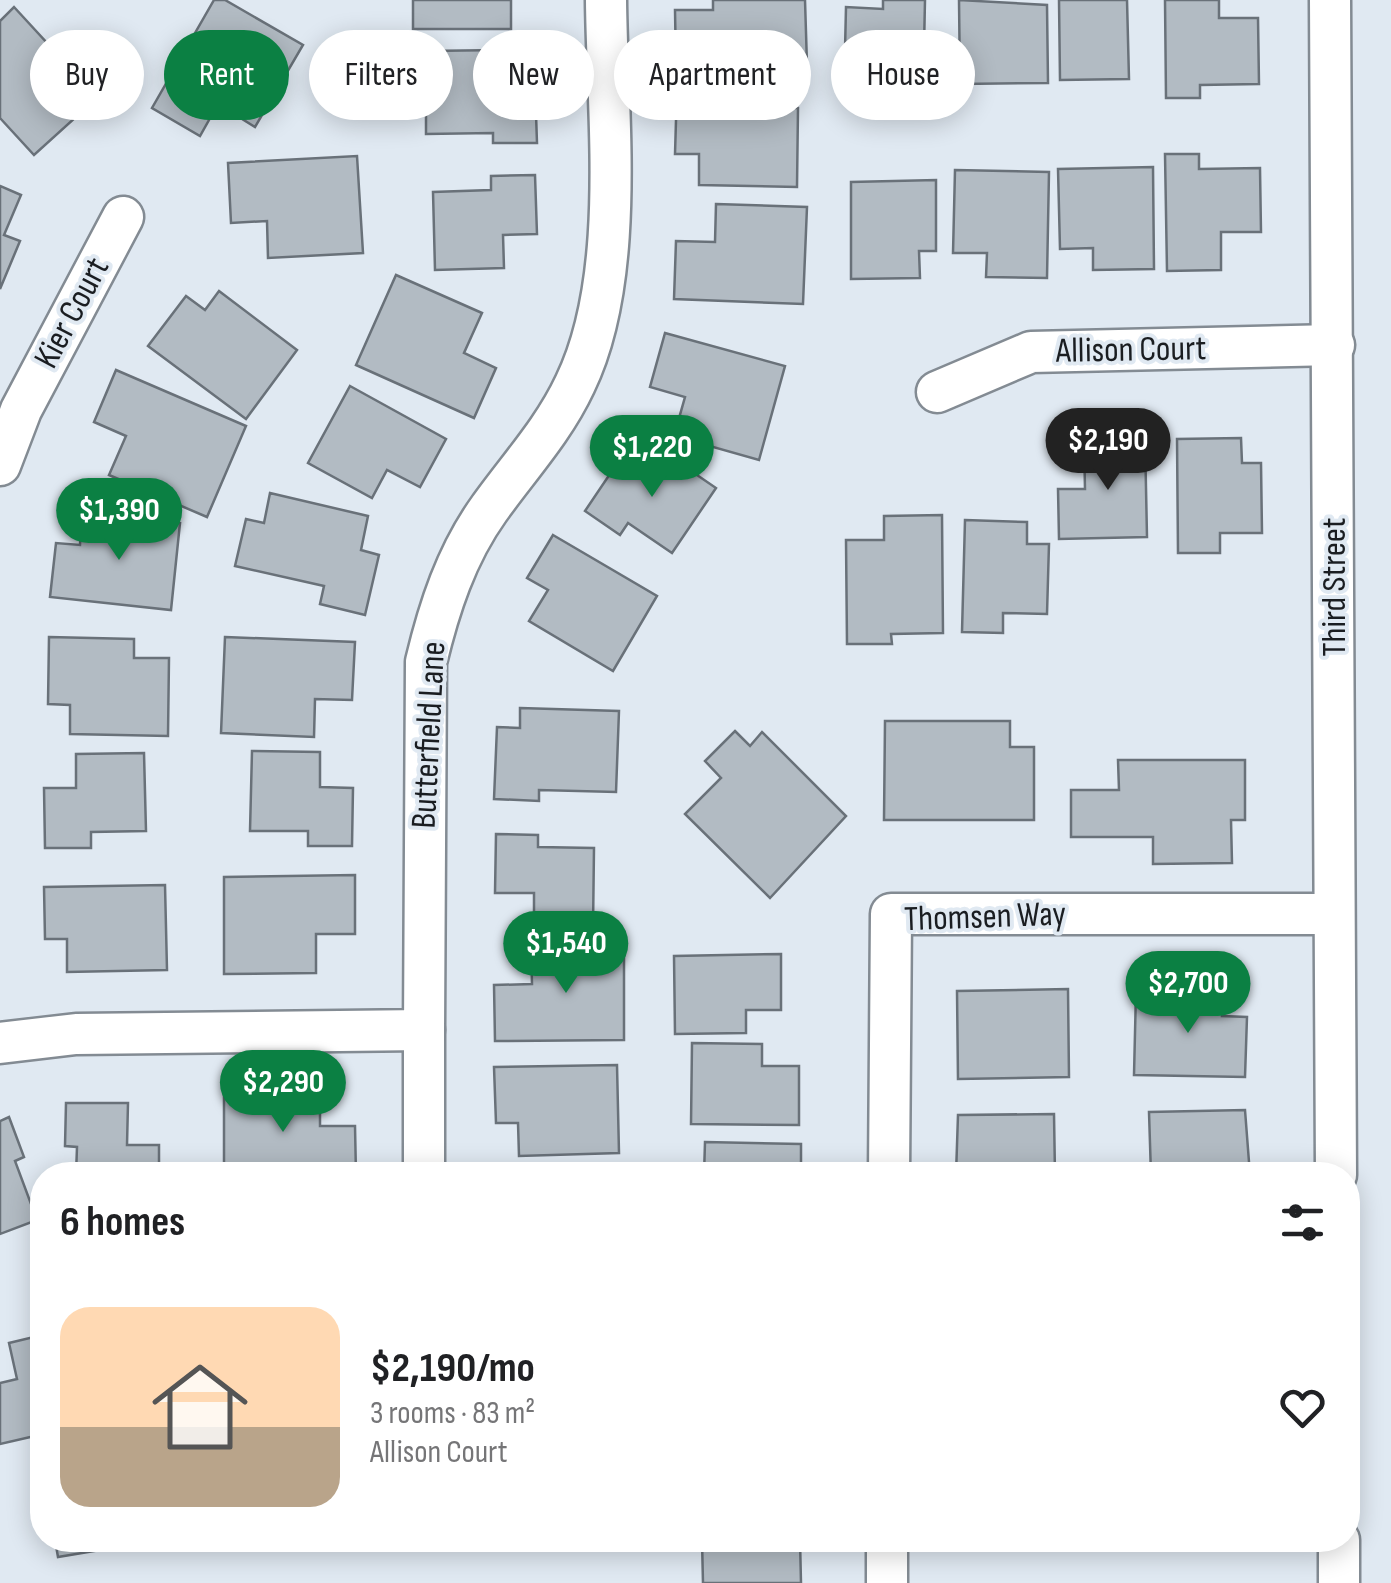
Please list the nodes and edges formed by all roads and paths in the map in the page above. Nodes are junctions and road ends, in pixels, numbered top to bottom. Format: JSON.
{"nodes":[{"id":1,"x":606,"y":0,"type":"edge"},
{"id":2,"x":1330,"y":0,"type":"edge"},
{"id":3,"x":123,"y":216,"type":"dead end"},
{"id":4,"x":1334,"y":345,"type":"junction"},
{"id":5,"x":937,"y":392,"type":"dead end"},
{"id":6,"x":0,"y":465,"type":"edge"},
{"id":7,"x":1334,"y":914,"type":"junction"},
{"id":8,"x":424,"y":1030,"type":"junction"},
{"id":9,"x":0,"y":1043,"type":"edge"},
{"id":10,"x":424,"y":1162,"type":"edge"},
{"id":11,"x":889,"y":1162,"type":"edge"},
{"id":12,"x":1336,"y":1162,"type":"edge"},
{"id":13,"x":887,"y":1552,"type":"edge"},
{"id":14,"x":1339,"y":1552,"type":"edge"},
{"id":15,"x":887,"y":1583,"type":"edge"},
{"id":16,"x":1339,"y":1583,"type":"edge"}],
"edges":[{"from":1,"to":8,"type":"street","name":"Butterfield Lane"},
{"from":2,"to":4,"type":"street","name":"Third Street"},
{"from":3,"to":6,"type":"street","name":"Kier Court"},
{"from":4,"to":5,"type":"street","name":"Allison Court"},
{"from":4,"to":7,"type":"street","name":"Third Street"},
{"from":7,"to":11,"type":"street","name":"Thomsen Way"},
{"from":7,"to":12,"type":"street","name":"Third Street"},
{"from":8,"to":9,"type":"street"},
{"from":8,"to":10,"type":"street","name":"Butterfield Lane"},
{"from":13,"to":15,"type":"street"},
{"from":14,"to":16,"type":"street"}]}
